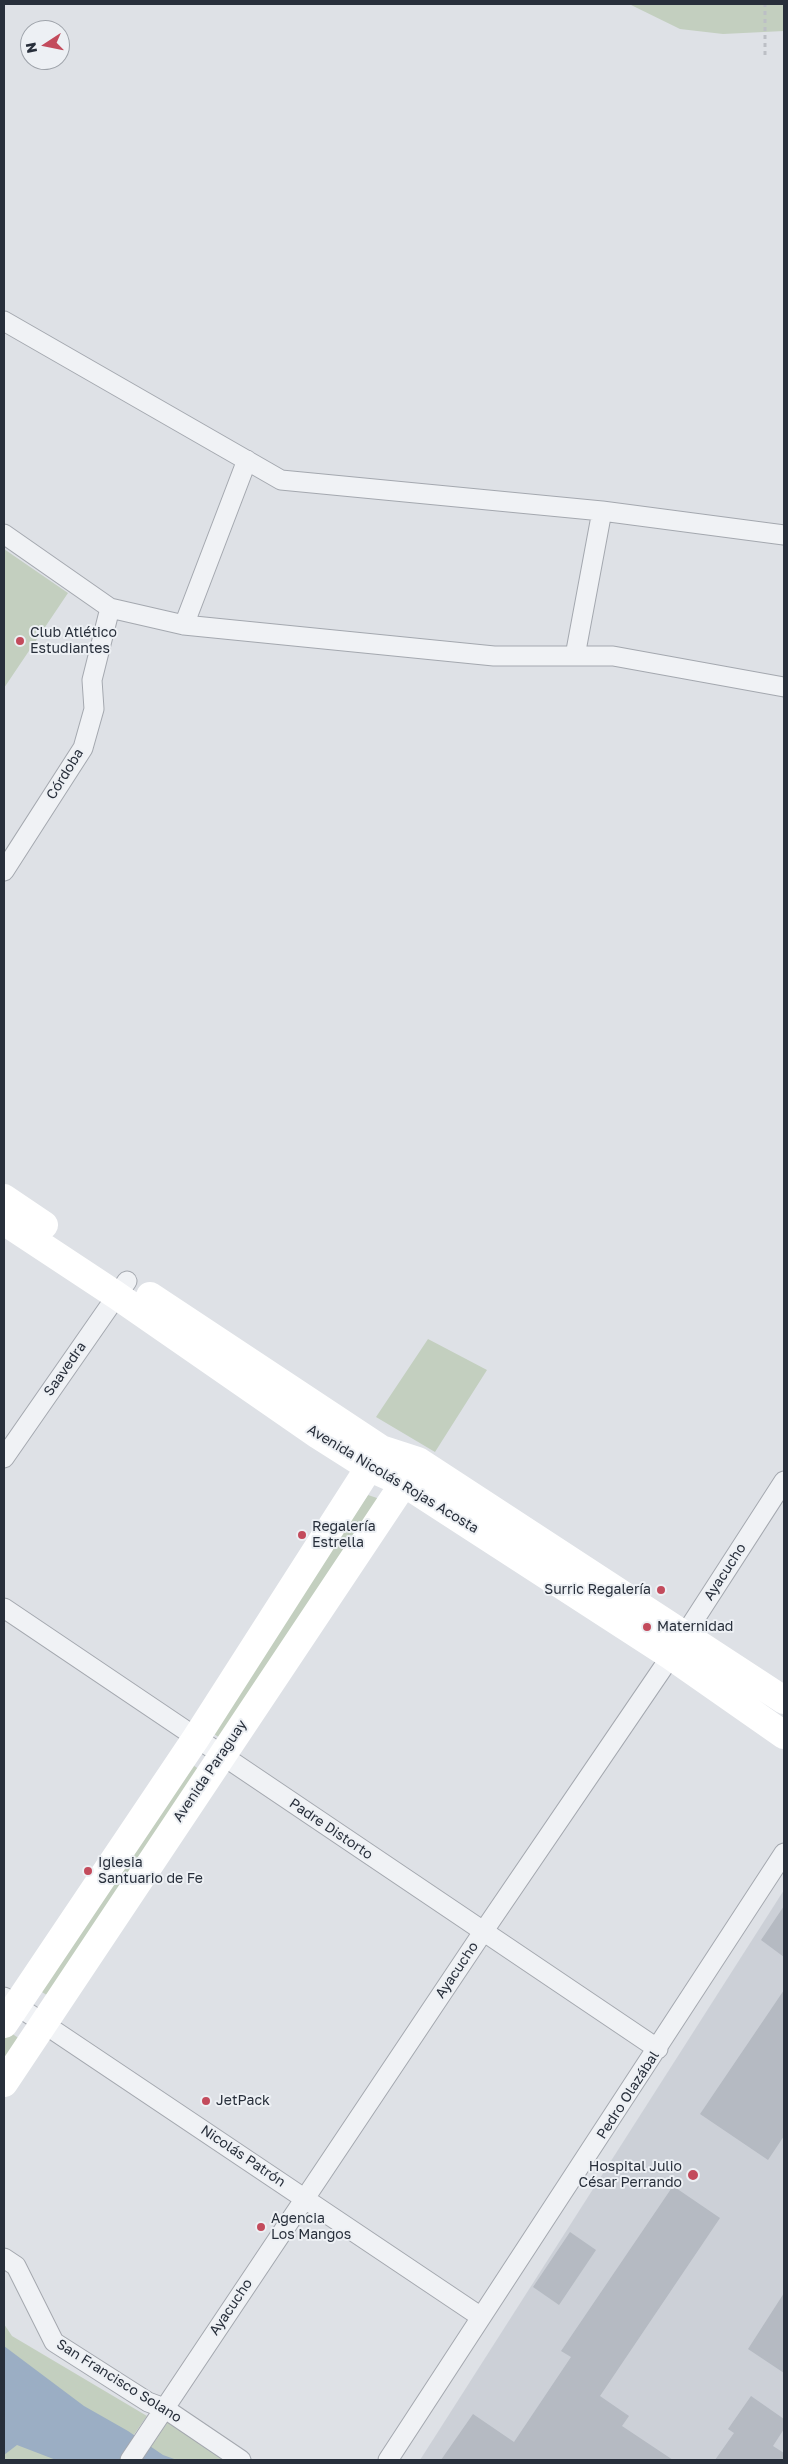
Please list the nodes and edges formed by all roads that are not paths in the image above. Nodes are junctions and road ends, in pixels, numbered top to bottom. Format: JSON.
{"nodes":[{"id":1,"x":4,"y":322,"type":"edge"},
{"id":2,"x":246,"y":460,"type":"junction"},
{"id":3,"x":602,"y":511,"type":"junction"},
{"id":4,"x":4,"y":534,"type":"edge"},
{"id":5,"x":784,"y":535,"type":"edge"},
{"id":6,"x":110,"y":608,"type":"junction"},
{"id":7,"x":184,"y":625,"type":"junction"},
{"id":8,"x":575,"y":656,"type":"junction"},
{"id":9,"x":784,"y":688,"type":"edge"},
{"id":10,"x":4,"y":872,"type":"edge"},
{"id":11,"x":4,"y":1198,"type":"edge"},
{"id":12,"x":4,"y":1221,"type":"edge"},
{"id":13,"x":121,"y":1288,"type":"junction"},
{"id":14,"x":4,"y":1458,"type":"edge"},
{"id":15,"x":376,"y":1458,"type":"junction"},
{"id":16,"x":411,"y":1472,"type":"junction"},
{"id":17,"x":784,"y":1482,"type":"edge"},
{"id":18,"x":4,"y":1608,"type":"edge"},
{"id":19,"x":678,"y":1645,"type":"junction"},
{"id":20,"x":784,"y":1700,"type":"edge"},
{"id":21,"x":784,"y":1735,"type":"edge"},
{"id":22,"x":196,"y":1738,"type":"junction"},
{"id":23,"x":221,"y":1754,"type":"junction"},
{"id":24,"x":784,"y":1853,"type":"edge"},
{"id":25,"x":483,"y":1932,"type":"junction"},
{"id":26,"x":8,"y":2009,"type":"edge"},
{"id":27,"x":43,"y":2024,"type":"junction"},
{"id":28,"x":658,"y":2049,"type":"junction"},
{"id":29,"x":4,"y":2083,"type":"edge"},
{"id":30,"x":304,"y":2197,"type":"junction"},
{"id":31,"x":4,"y":2258,"type":"edge"},
{"id":32,"x":481,"y":2317,"type":"junction"},
{"id":33,"x":164,"y":2408,"type":"junction"},
{"id":34,"x":130,"y":2460,"type":"edge"},
{"id":35,"x":241,"y":2460,"type":"edge"},
{"id":36,"x":388,"y":2460,"type":"edge"}],
"edges":[{"from":1,"to":2,"type":"street"},
{"from":2,"to":3,"type":"street"},
{"from":2,"to":7,"type":"street"},
{"from":3,"to":5,"type":"street"},
{"from":3,"to":8,"type":"street"},
{"from":4,"to":6,"type":"street"},
{"from":6,"to":7,"type":"street"},
{"from":6,"to":10,"type":"street","name":"Córdoba"},
{"from":7,"to":8,"type":"street"},
{"from":8,"to":9,"type":"street"},
{"from":11,"to":13,"type":"main road","name":"Avenida Nicolás Rojas Acosta"},
{"from":12,"to":13,"type":"main road","name":"Avenida Nicolás Rojas Acosta"},
{"from":13,"to":14,"type":"street","name":"Saavedra"},
{"from":13,"to":15,"type":"main road","name":"Avenida Nicolás Rojas Acosta"},
{"from":15,"to":16,"type":"main road","name":"Avenida Nicolás Rojas Acosta"},
{"from":15,"to":22,"type":"main road"},
{"from":16,"to":19,"type":"main road","name":"Avenida Nicolás Rojas Acosta"},
{"from":16,"to":23,"type":"main road","name":"Avenida Paraguay"},
{"from":17,"to":19,"type":"street","name":"Ayacucho"},
{"from":18,"to":22,"type":"street","name":"Padre Distorto"},
{"from":19,"to":20,"type":"main road","name":"Avenida Nicolás Rojas Acosta"},
{"from":19,"to":21,"type":"main road","name":"Avenida Nicolás Rojas Acosta"},
{"from":19,"to":25,"type":"street","name":"Ayacucho"},
{"from":22,"to":23,"type":"street","name":"Padre Distorto"},
{"from":22,"to":26,"type":"main road"},
{"from":23,"to":25,"type":"street","name":"Padre Distorto"},
{"from":23,"to":27,"type":"main road","name":"Avenida Paraguay"},
{"from":24,"to":28,"type":"street","name":"Pedro Olazábal"},
{"from":25,"to":28,"type":"street","name":"Padre Distorto"},
{"from":25,"to":30,"type":"street","name":"Ayacucho"},
{"from":26,"to":27,"type":"street","name":"Nicolás Patrón"},
{"from":27,"to":29,"type":"main road","name":"Avenida Paraguay"},
{"from":27,"to":30,"type":"street","name":"Nicolás Patrón"},
{"from":28,"to":32,"type":"street","name":"Pedro Olazábal"},
{"from":30,"to":32,"type":"street","name":"Nicolás Patrón"},
{"from":30,"to":33,"type":"street","name":"Ayacucho"},
{"from":31,"to":33,"type":"street","name":"San Francisco Solano"},
{"from":32,"to":36,"type":"street","name":"Pedro Olazábal"},
{"from":33,"to":34,"type":"street","name":"Ayacucho"},
{"from":33,"to":35,"type":"street","name":"San Francisco Solano"}]}
